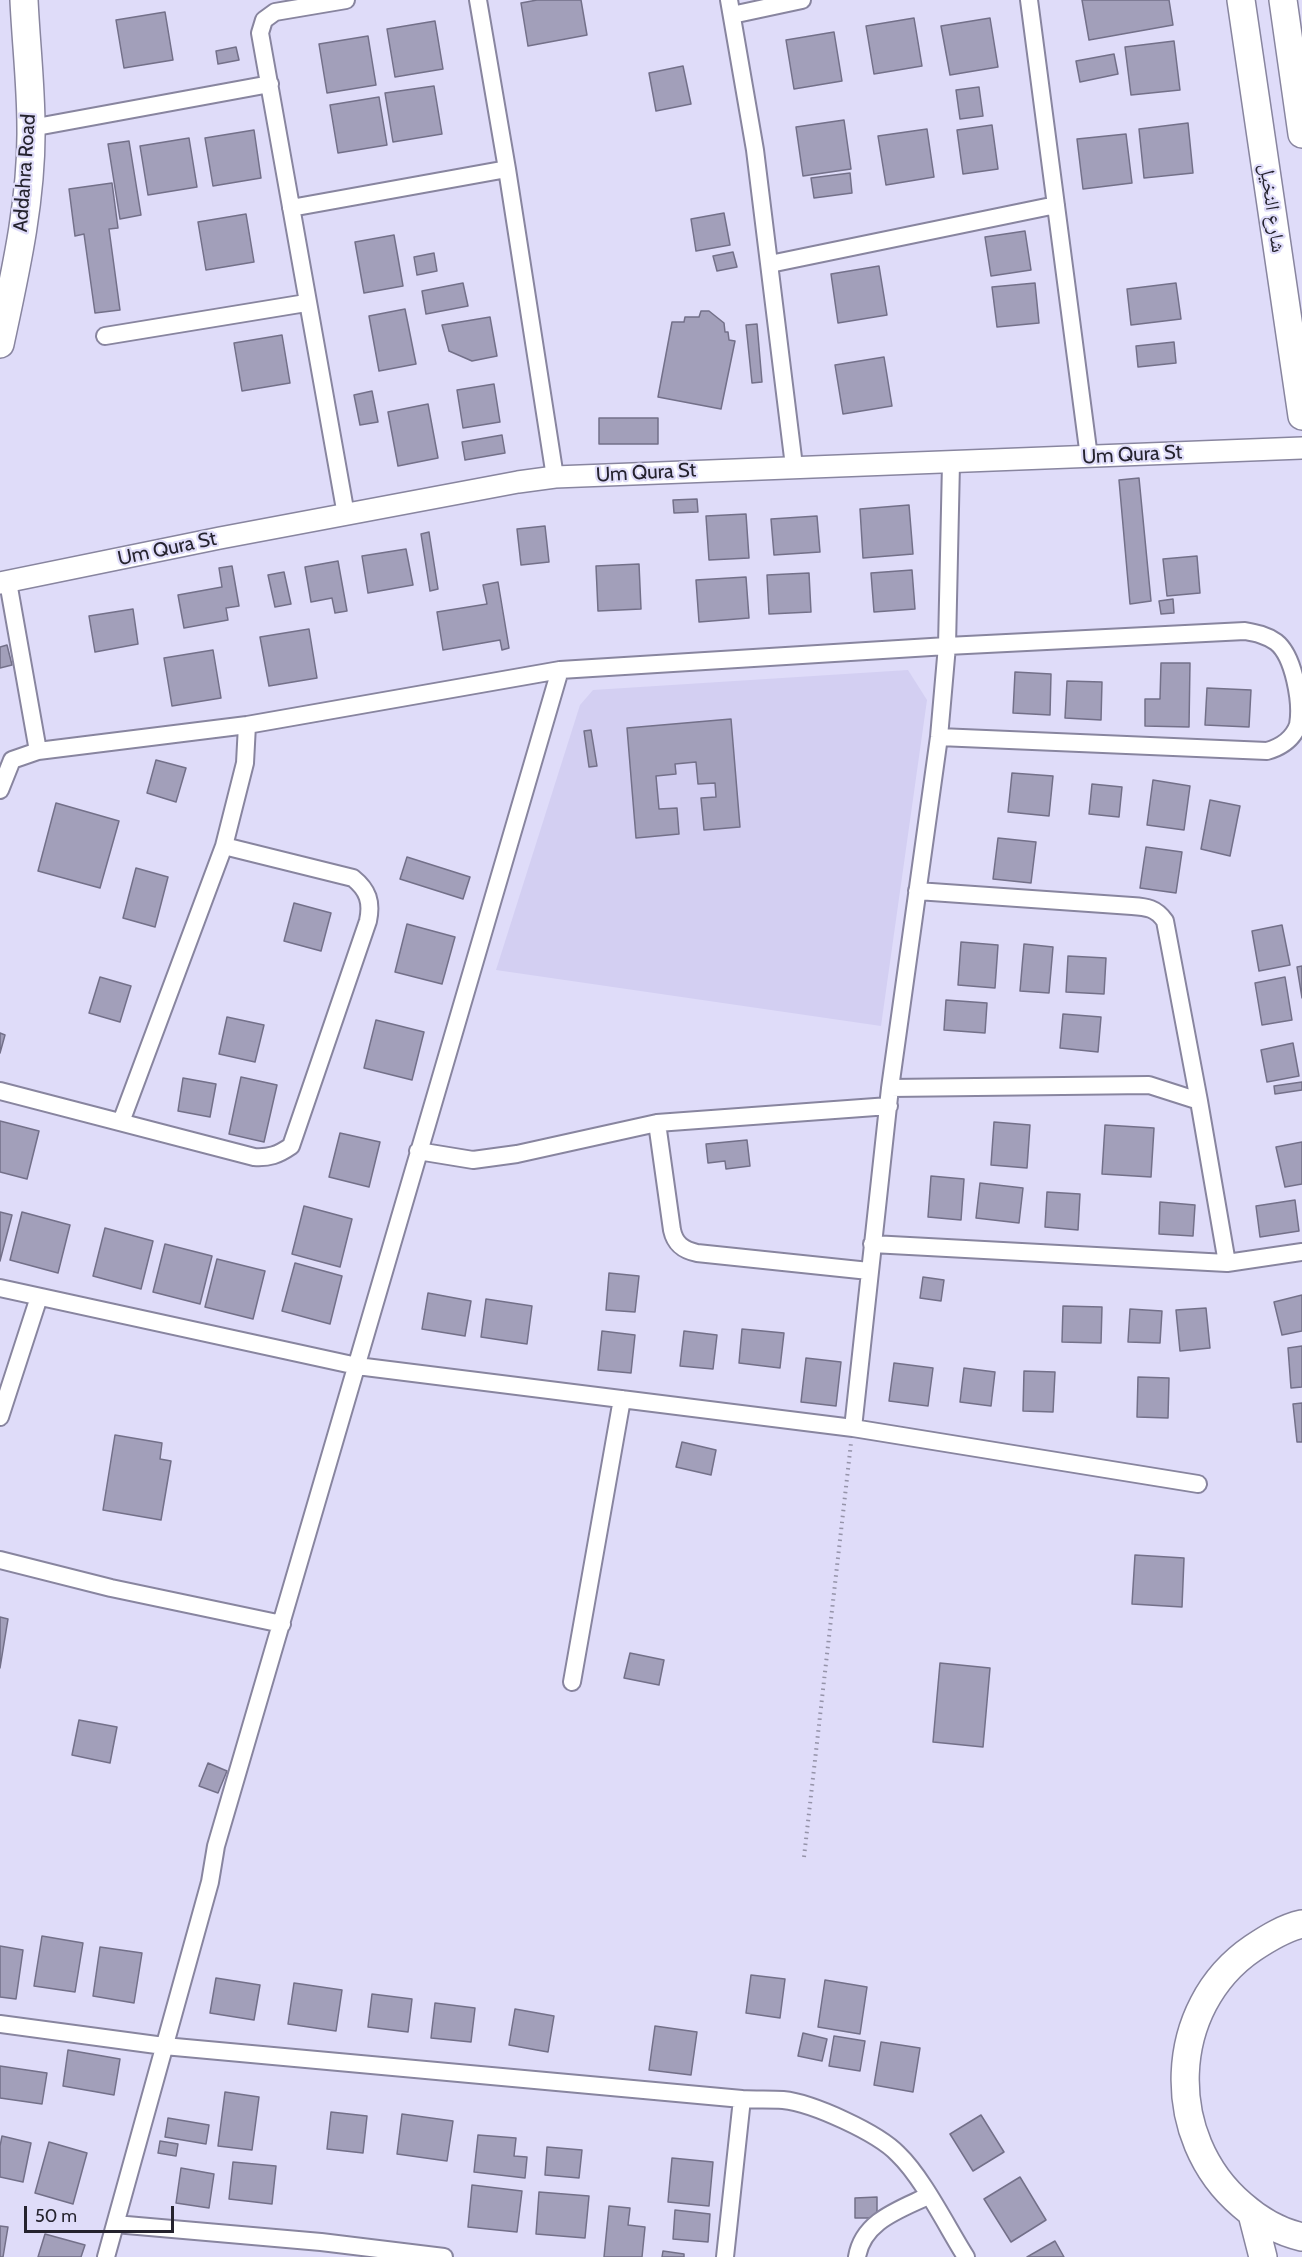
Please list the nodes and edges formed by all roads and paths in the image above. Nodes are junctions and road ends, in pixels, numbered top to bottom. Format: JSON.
{"nodes":[{"id":1,"x":24,"y":0,"type":"edge"},
{"id":2,"x":346,"y":0,"type":"edge"},
{"id":3,"x":478,"y":0,"type":"edge"},
{"id":4,"x":802,"y":0,"type":"edge"},
{"id":5,"x":1029,"y":0,"type":"edge"},
{"id":6,"x":1241,"y":0,"type":"edge"},
{"id":7,"x":1283,"y":0,"type":"edge"},
{"id":8,"x":730,"y":8,"type":"edge"},
{"id":9,"x":270,"y":84,"type":"junction"},
{"id":10,"x":31,"y":128,"type":"junction"},
{"id":11,"x":1302,"y":134,"type":"edge"},
{"id":12,"x":507,"y":169,"type":"junction"},
{"id":13,"x":1056,"y":205,"type":"junction"},
{"id":14,"x":291,"y":208,"type":"junction"},
{"id":15,"x":770,"y":264,"type":"junction"},
{"id":16,"x":306,"y":303,"type":"junction"},
{"id":17,"x":105,"y":336,"type":"dead end"},
{"id":18,"x":0,"y":344,"type":"edge"},
{"id":19,"x":1302,"y":416,"type":"edge"},
{"id":20,"x":1302,"y":448,"type":"edge"},
{"id":21,"x":1089,"y":457,"type":"junction"},
{"id":22,"x":951,"y":463,"type":"junction"},
{"id":23,"x":794,"y":466,"type":"junction"},
{"id":24,"x":555,"y":477,"type":"junction"},
{"id":25,"x":346,"y":515,"type":"junction"},
{"id":26,"x":4,"y":583,"type":"edge"},
{"id":27,"x":947,"y":646,"type":"junction"},
{"id":28,"x":560,"y":670,"type":"junction"},
{"id":29,"x":247,"y":724,"type":"junction"},
{"id":30,"x":939,"y":737,"type":"junction"},
{"id":31,"x":38,"y":751,"type":"junction"},
{"id":32,"x":0,"y":790,"type":"edge"},
{"id":33,"x":224,"y":846,"type":"junction"},
{"id":34,"x":917,"y":891,"type":"junction"},
{"id":35,"x":890,"y":1088,"type":"junction"},
{"id":36,"x":0,"y":1091,"type":"edge"},
{"id":37,"x":1199,"y":1101,"type":"junction"},
{"id":38,"x":889,"y":1106,"type":"junction"},
{"id":39,"x":121,"y":1122,"type":"junction"},
{"id":40,"x":657,"y":1123,"type":"junction"},
{"id":41,"x":418,"y":1151,"type":"junction"},
{"id":42,"x":872,"y":1244,"type":"junction"},
{"id":43,"x":1302,"y":1252,"type":"edge"},
{"id":44,"x":1227,"y":1263,"type":"junction"},
{"id":45,"x":869,"y":1271,"type":"junction"},
{"id":46,"x":0,"y":1288,"type":"edge"},
{"id":47,"x":39,"y":1297,"type":"junction"},
{"id":48,"x":357,"y":1366,"type":"junction"},
{"id":49,"x":622,"y":1399,"type":"junction"},
{"id":50,"x":0,"y":1417,"type":"edge"},
{"id":51,"x":853,"y":1428,"type":"junction"},
{"id":52,"x":1198,"y":1484,"type":"dead end"},
{"id":53,"x":0,"y":1560,"type":"edge"},
{"id":54,"x":282,"y":1624,"type":"junction"},
{"id":55,"x":573,"y":1682,"type":"dead end"},
{"id":56,"x":804,"y":1857,"type":"dead end"},
{"id":57,"x":1302,"y":1924,"type":"edge"},
{"id":58,"x":0,"y":2024,"type":"edge"},
{"id":59,"x":164,"y":2046,"type":"junction"},
{"id":60,"x":742,"y":2099,"type":"junction"},
{"id":61,"x":928,"y":2196,"type":"junction"},
{"id":62,"x":1252,"y":2214,"type":"junction"},
{"id":63,"x":115,"y":2224,"type":"junction"},
{"id":64,"x":1302,"y":2238,"type":"edge"},
{"id":65,"x":320,"y":2250,"type":"edge"},
{"id":66,"x":106,"y":2257,"type":"edge"},
{"id":67,"x":444,"y":2257,"type":"edge"},
{"id":68,"x":725,"y":2257,"type":"edge"},
{"id":69,"x":857,"y":2257,"type":"edge"},
{"id":70,"x":966,"y":2257,"type":"edge"},
{"id":71,"x":1263,"y":2257,"type":"edge"}],
"edges":[{"from":1,"to":10,"type":"main road","name":"Addahra Road"},
{"from":2,"to":9,"type":"street"},
{"from":3,"to":12,"type":"street"},
{"from":4,"to":8,"type":"street"},
{"from":5,"to":13,"type":"street"},
{"from":6,"to":19,"type":"main road","name":"شارع النخيل"},
{"from":7,"to":11,"type":"main road"},
{"from":8,"to":15,"type":"street"},
{"from":9,"to":10,"type":"street"},
{"from":9,"to":14,"type":"street"},
{"from":10,"to":18,"type":"main road","name":"Addahra Road"},
{"from":12,"to":14,"type":"street"},
{"from":12,"to":24,"type":"street"},
{"from":13,"to":15,"type":"street"},
{"from":13,"to":21,"type":"street"},
{"from":14,"to":16,"type":"street"},
{"from":15,"to":23,"type":"street"},
{"from":16,"to":17,"type":"street"},
{"from":16,"to":25,"type":"street"},
{"from":20,"to":21,"type":"street","name":"Um Qura St"},
{"from":21,"to":22,"type":"street","name":"Um Qura St"},
{"from":22,"to":23,"type":"street","name":"Um Qura St"},
{"from":22,"to":27,"type":"street"},
{"from":23,"to":24,"type":"street","name":"Um Qura St"},
{"from":24,"to":25,"type":"street","name":"Um Qura St"},
{"from":25,"to":26,"type":"street","name":"Um Qura St"},
{"from":26,"to":31,"type":"street"},
{"from":27,"to":28,"type":"street"},
{"from":27,"to":30,"type":"street"},
{"from":27,"to":30,"type":"street"},
{"from":28,"to":29,"type":"street"},
{"from":28,"to":41,"type":"street"},
{"from":29,"to":31,"type":"street"},
{"from":29,"to":33,"type":"street"},
{"from":30,"to":34,"type":"street"},
{"from":31,"to":32,"type":"street"},
{"from":33,"to":39,"type":"street"},
{"from":33,"to":39,"type":"street"},
{"from":34,"to":35,"type":"street"},
{"from":34,"to":37,"type":"street"},
{"from":35,"to":37,"type":"street"},
{"from":35,"to":38,"type":"street"},
{"from":36,"to":39,"type":"street"},
{"from":37,"to":44,"type":"street"},
{"from":38,"to":40,"type":"street"},
{"from":38,"to":42,"type":"street"},
{"from":40,"to":41,"type":"street"},
{"from":40,"to":45,"type":"street"},
{"from":41,"to":48,"type":"street"},
{"from":42,"to":44,"type":"street"},
{"from":42,"to":45,"type":"street"},
{"from":43,"to":44,"type":"street"},
{"from":45,"to":51,"type":"street"},
{"from":46,"to":47,"type":"street"},
{"from":47,"to":48,"type":"street"},
{"from":47,"to":50,"type":"street"},
{"from":48,"to":49,"type":"street"},
{"from":48,"to":54,"type":"street"},
{"from":49,"to":51,"type":"street"},
{"from":49,"to":55,"type":"street"},
{"from":51,"to":52,"type":"street"},
{"from":51,"to":56,"type":"path"},
{"from":53,"to":54,"type":"street"},
{"from":54,"to":59,"type":"street"},
{"from":57,"to":62,"type":"main road"},
{"from":58,"to":59,"type":"street"},
{"from":59,"to":60,"type":"street"},
{"from":59,"to":63,"type":"street"},
{"from":60,"to":61,"type":"street"},
{"from":60,"to":68,"type":"street"},
{"from":61,"to":69,"type":"street"},
{"from":61,"to":70,"type":"street"},
{"from":62,"to":64,"type":"main road"},
{"from":62,"to":71,"type":"main road"},
{"from":63,"to":65,"type":"street"},
{"from":63,"to":66,"type":"street"},
{"from":65,"to":67,"type":"street"}]}
